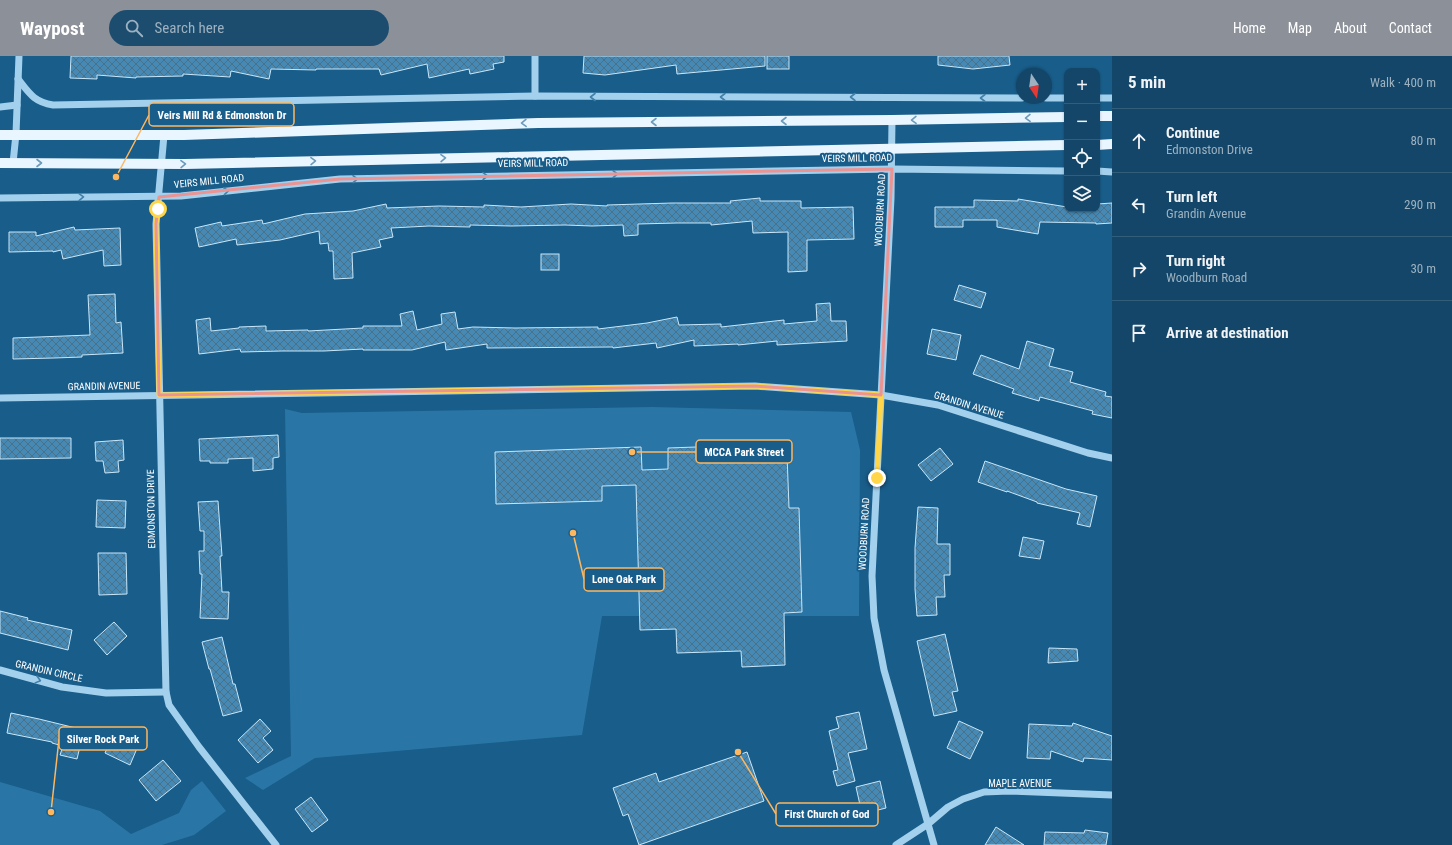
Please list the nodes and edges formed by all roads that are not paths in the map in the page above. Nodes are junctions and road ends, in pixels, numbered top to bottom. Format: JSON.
{"nodes":[{"id":1,"x":19,"y":56,"type":"edge"},
{"id":2,"x":535,"y":56,"type":"edge"},
{"id":3,"x":18,"y":79,"type":"junction"},
{"id":4,"x":535,"y":96,"type":"junction"},
{"id":5,"x":1016,"y":98,"type":"edge"},
{"id":6,"x":1052,"y":98,"type":"edge"},
{"id":7,"x":1064,"y":98,"type":"edge"},
{"id":8,"x":1100,"y":98,"type":"edge"},
{"id":9,"x":1112,"y":98,"type":"edge"},
{"id":10,"x":17,"y":105,"type":"junction"},
{"id":11,"x":0,"y":107,"type":"edge"},
{"id":12,"x":1100,"y":116,"type":"edge"},
{"id":13,"x":1112,"y":116,"type":"edge"},
{"id":14,"x":1064,"y":117,"type":"edge"},
{"id":15,"x":892,"y":120,"type":"junction"},
{"id":16,"x":16,"y":134,"type":"junction"},
{"id":17,"x":0,"y":135,"type":"edge"},
{"id":18,"x":164,"y":135,"type":"junction"},
{"id":19,"x":1112,"y":144,"type":"edge"},
{"id":20,"x":1064,"y":145,"type":"edge"},
{"id":21,"x":1100,"y":145,"type":"edge"},
{"id":22,"x":892,"y":148,"type":"junction"},
{"id":23,"x":0,"y":163,"type":"edge"},
{"id":24,"x":13,"y":163,"type":"junction"},
{"id":25,"x":162,"y":164,"type":"junction"},
{"id":26,"x":892,"y":169,"type":"junction"},
{"id":27,"x":1064,"y":171,"type":"edge"},
{"id":28,"x":1100,"y":171,"type":"edge"},
{"id":29,"x":1112,"y":172,"type":"edge"},
{"id":30,"x":159,"y":197,"type":"junction"},
{"id":31,"x":0,"y":198,"type":"edge"},
{"id":32,"x":159,"y":395,"type":"junction"},
{"id":33,"x":881,"y":395,"type":"junction"},
{"id":34,"x":0,"y":398,"type":"edge"},
{"id":35,"x":1112,"y":458,"type":"edge"},
{"id":36,"x":0,"y":670,"type":"edge"},
{"id":37,"x":166,"y":692,"type":"junction"},
{"id":38,"x":1112,"y":795,"type":"edge"},
{"id":39,"x":928,"y":824,"type":"junction"},
{"id":40,"x":276,"y":845,"type":"edge"},
{"id":41,"x":896,"y":845,"type":"edge"},
{"id":42,"x":934,"y":845,"type":"edge"}],
"edges":[{"from":1,"to":3,"type":"street"},
{"from":2,"to":4,"type":"street"},
{"from":3,"to":4,"type":"street"},
{"from":3,"to":10,"type":"street"},
{"from":5,"to":4,"type":"street","one_way":true},
{"from":6,"to":7,"type":"street"},
{"from":8,"to":9,"type":"street"},
{"from":10,"to":11,"type":"street"},
{"from":10,"to":16,"type":"street"},
{"from":12,"to":13,"type":"main road"},
{"from":14,"to":15,"type":"main road","one_way":true},
{"from":15,"to":18,"type":"main road","one_way":true},
{"from":15,"to":22,"type":"street","name":"WOODBURN ROAD"},
{"from":16,"to":17,"type":"main road"},
{"from":16,"to":18,"type":"main road"},
{"from":16,"to":24,"type":"street"},
{"from":18,"to":25,"type":"street","name":"EDMONSTON DRIVE"},
{"from":19,"to":21,"type":"main road"},
{"from":20,"to":22,"type":"main road","name":"VEIRS MILL ROAD"},
{"from":25,"to":22,"type":"main road","name":"VEIRS MILL ROAD","one_way":true},
{"from":22,"to":26,"type":"street","name":"WOODBURN ROAD"},
{"from":23,"to":24,"type":"main road","name":"VEIRS MILL ROAD"},
{"from":24,"to":25,"type":"main road","name":"VEIRS MILL ROAD","one_way":true},
{"from":25,"to":30,"type":"street","name":"EDMONSTON DRIVE"},
{"from":26,"to":27,"type":"street","name":"VEIRS MILL ROAD"},
{"from":30,"to":26,"type":"street","name":"VEIRS MILL ROAD","one_way":true},
{"from":26,"to":33,"type":"street","name":"WOODBURN ROAD"},
{"from":28,"to":29,"type":"street"},
{"from":31,"to":30,"type":"street","name":"VEIRS MILL ROAD","one_way":true},
{"from":30,"to":32,"type":"street","name":"EDMONSTON DRIVE"},
{"from":32,"to":33,"type":"street","name":"GRANDIN AVENUE"},
{"from":32,"to":34,"type":"street","name":"GRANDIN AVENUE"},
{"from":32,"to":37,"type":"street","name":"EDMONSTON DRIVE"},
{"from":33,"to":35,"type":"street","name":"GRANDIN AVENUE"},
{"from":33,"to":39,"type":"street","name":"WOODBURN ROAD"},
{"from":36,"to":37,"type":"street","name":"GRANDIN CIRCLE","one_way":true},
{"from":37,"to":40,"type":"street","name":"EDMONSTON DRIVE"},
{"from":38,"to":39,"type":"street","name":"MAPLE AVENUE"},
{"from":39,"to":41,"type":"street","name":"MAPLE AVENUE"},
{"from":39,"to":42,"type":"street","name":"WOODBURN ROAD"}]}
